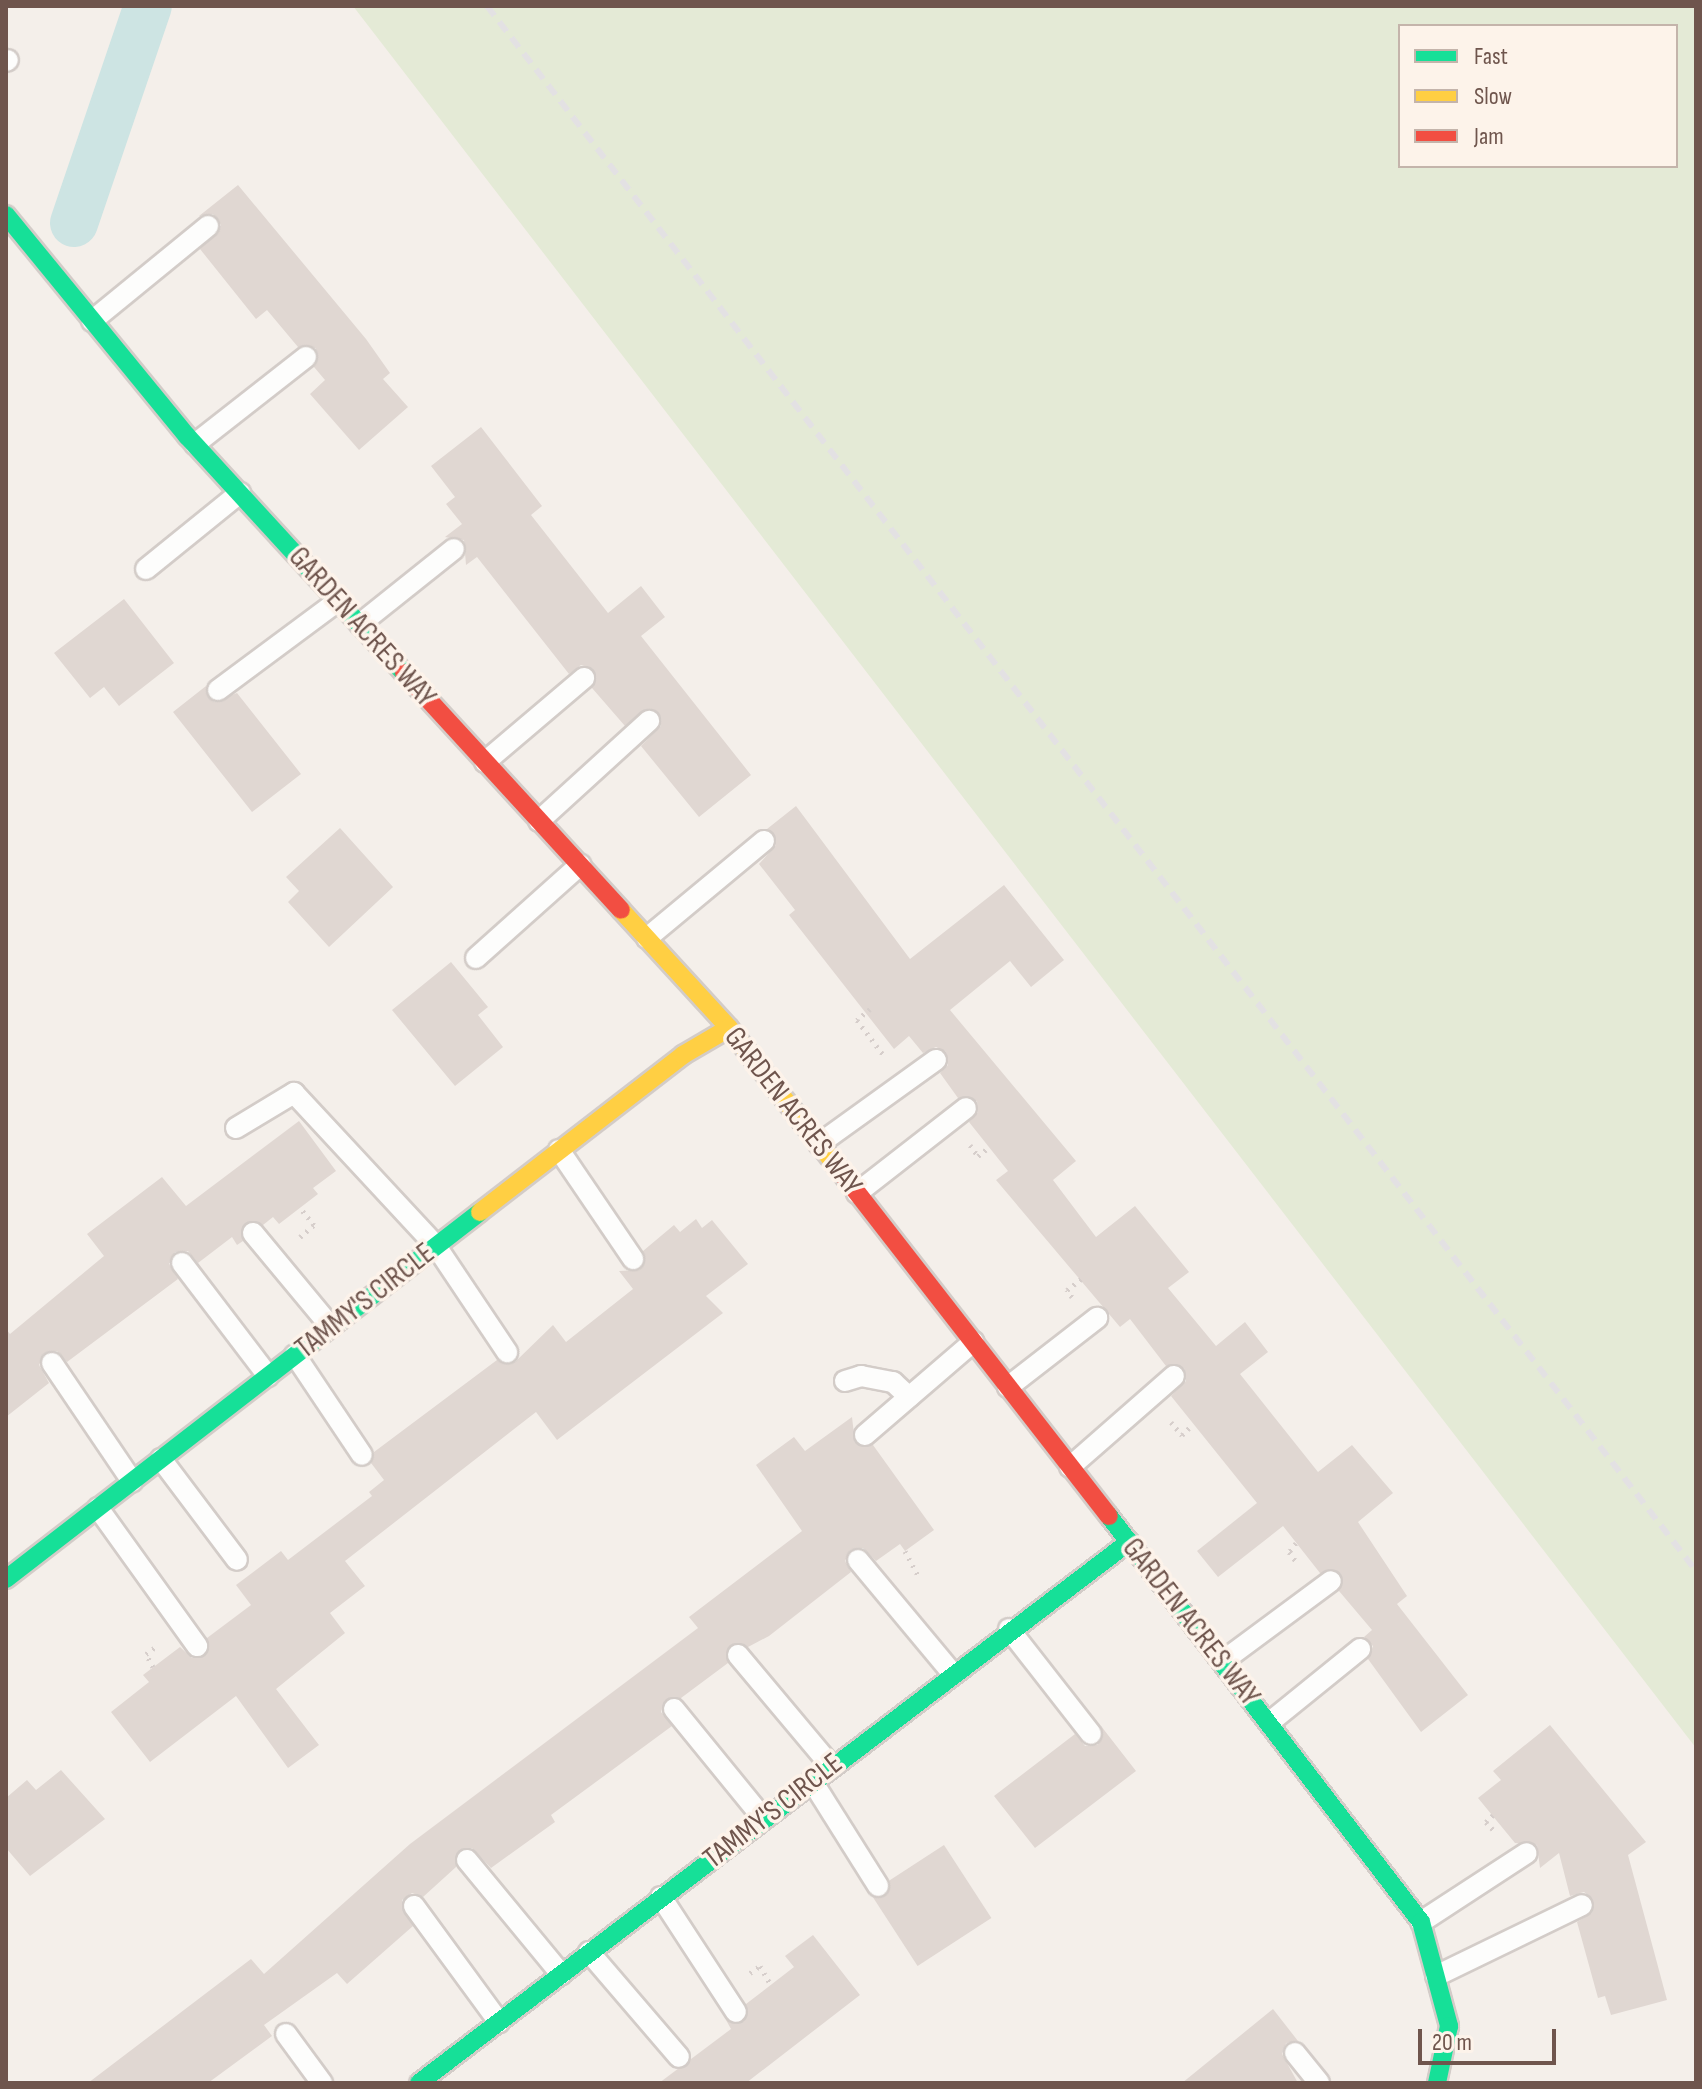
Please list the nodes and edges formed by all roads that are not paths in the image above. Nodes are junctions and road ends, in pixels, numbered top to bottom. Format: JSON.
{"nodes":[{"id":1,"x":6,"y":215,"type":"edge"},
{"id":2,"x":208,"y":226,"type":"dead end"},
{"id":3,"x":92,"y":321,"type":"junction"},
{"id":4,"x":306,"y":357,"type":"dead end"},
{"id":5,"x":195,"y":444,"type":"junction"},
{"id":6,"x":240,"y":493,"type":"junction"},
{"id":7,"x":454,"y":549,"type":"dead end"},
{"id":8,"x":146,"y":569,"type":"dead end"},
{"id":9,"x":338,"y":601,"type":"junction"},
{"id":10,"x":360,"y":624,"type":"junction"},
{"id":11,"x":584,"y":678,"type":"dead end"},
{"id":12,"x":218,"y":690,"type":"dead end"},
{"id":13,"x":649,"y":721,"type":"dead end"},
{"id":14,"x":485,"y":762,"type":"junction"},
{"id":15,"x":539,"y":821,"type":"junction"},
{"id":16,"x":764,"y":841,"type":"dead end"},
{"id":17,"x":580,"y":865,"type":"junction"},
{"id":18,"x":647,"y":938,"type":"junction"},
{"id":19,"x":476,"y":958,"type":"dead end"},
{"id":20,"x":729,"y":1028,"type":"junction"},
{"id":21,"x":936,"y":1060,"type":"dead end"},
{"id":22,"x":966,"y":1108,"type":"dead end"},
{"id":23,"x":236,"y":1128,"type":"dead end"},
{"id":24,"x":819,"y":1144,"type":"junction"},
{"id":25,"x":559,"y":1150,"type":"junction"},
{"id":26,"x":857,"y":1193,"type":"junction"},
{"id":27,"x":253,"y":1233,"type":"dead end"},
{"id":28,"x":436,"y":1246,"type":"junction"},
{"id":29,"x":633,"y":1259,"type":"dead end"},
{"id":30,"x":182,"y":1263,"type":"dead end"},
{"id":31,"x":1097,"y":1318,"type":"dead end"},
{"id":32,"x":331,"y":1327,"type":"junction"},
{"id":33,"x":973,"y":1342,"type":"junction"},
{"id":34,"x":507,"y":1352,"type":"dead end"},
{"id":35,"x":295,"y":1355,"type":"junction"},
{"id":36,"x":52,"y":1363,"type":"dead end"},
{"id":37,"x":268,"y":1376,"type":"junction"},
{"id":38,"x":1174,"y":1376,"type":"dead end"},
{"id":39,"x":845,"y":1381,"type":"dead end"},
{"id":40,"x":1008,"y":1387,"type":"junction"},
{"id":41,"x":909,"y":1397,"type":"junction"},
{"id":42,"x":865,"y":1435,"type":"dead end"},
{"id":43,"x":362,"y":1455,"type":"dead end"},
{"id":44,"x":161,"y":1459,"type":"junction"},
{"id":45,"x":1070,"y":1467,"type":"junction"},
{"id":46,"x":132,"y":1481,"type":"junction"},
{"id":47,"x":98,"y":1508,"type":"junction"},
{"id":48,"x":1129,"y":1542,"type":"junction"},
{"id":49,"x":237,"y":1560,"type":"dead end"},
{"id":50,"x":858,"y":1560,"type":"dead end"},
{"id":51,"x":6,"y":1579,"type":"edge"},
{"id":52,"x":1331,"y":1581,"type":"dead end"},
{"id":53,"x":1009,"y":1629,"type":"junction"},
{"id":54,"x":197,"y":1646,"type":"dead end"},
{"id":55,"x":1360,"y":1649,"type":"dead end"},
{"id":56,"x":738,"y":1655,"type":"dead end"},
{"id":57,"x":1223,"y":1661,"type":"junction"},
{"id":58,"x":952,"y":1673,"type":"junction"},
{"id":59,"x":674,"y":1709,"type":"dead end"},
{"id":60,"x":1270,"y":1722,"type":"junction"},
{"id":61,"x":1091,"y":1734,"type":"dead end"},
{"id":62,"x":831,"y":1766,"type":"junction"},
{"id":63,"x":812,"y":1781,"type":"junction"},
{"id":64,"x":763,"y":1818,"type":"junction"},
{"id":65,"x":1527,"y":1853,"type":"dead end"},
{"id":66,"x":467,"y":1860,"type":"dead end"},
{"id":67,"x":878,"y":1886,"type":"dead end"},
{"id":68,"x":661,"y":1897,"type":"junction"},
{"id":69,"x":1582,"y":1905,"type":"dead end"},
{"id":70,"x":414,"y":1906,"type":"dead end"},
{"id":71,"x":1421,"y":1922,"type":"junction"},
{"id":72,"x":589,"y":1952,"type":"junction"},
{"id":73,"x":561,"y":1974,"type":"junction"},
{"id":74,"x":1436,"y":1976,"type":"junction"},
{"id":75,"x":736,"y":2012,"type":"dead end"},
{"id":76,"x":499,"y":2022,"type":"junction"},
{"id":77,"x":286,"y":2034,"type":"dead end"},
{"id":78,"x":1295,"y":2053,"type":"dead end"},
{"id":79,"x":679,"y":2057,"type":"dead end"},
{"id":80,"x":322,"y":2083,"type":"edge"},
{"id":81,"x":419,"y":2083,"type":"edge"},
{"id":82,"x":1319,"y":2083,"type":"edge"},
{"id":83,"x":1437,"y":2083,"type":"edge"}],
"edges":[{"from":1,"to":3,"type":"street","name":"GARDEN ACRES WAY"},
{"from":2,"to":3,"type":"lane"},
{"from":3,"to":5,"type":"street","name":"GARDEN ACRES WAY"},
{"from":4,"to":5,"type":"lane"},
{"from":5,"to":6,"type":"street","name":"GARDEN ACRES WAY"},
{"from":6,"to":8,"type":"lane"},
{"from":6,"to":9,"type":"street","name":"GARDEN ACRES WAY"},
{"from":7,"to":10,"type":"lane"},
{"from":9,"to":10,"type":"street","name":"GARDEN ACRES WAY"},
{"from":9,"to":12,"type":"lane"},
{"from":10,"to":14,"type":"street","name":"GARDEN ACRES WAY"},
{"from":11,"to":14,"type":"lane"},
{"from":13,"to":15,"type":"lane"},
{"from":14,"to":15,"type":"street","name":"GARDEN ACRES WAY"},
{"from":15,"to":17,"type":"street","name":"GARDEN ACRES WAY"},
{"from":16,"to":18,"type":"lane"},
{"from":17,"to":18,"type":"street","name":"GARDEN ACRES WAY"},
{"from":17,"to":19,"type":"lane"},
{"from":18,"to":20,"type":"street","name":"GARDEN ACRES WAY"},
{"from":20,"to":24,"type":"street","name":"GARDEN ACRES WAY"},
{"from":20,"to":25,"type":"street","name":"TAMMY'S CIRCLE"},
{"from":21,"to":24,"type":"lane"},
{"from":22,"to":26,"type":"lane"},
{"from":23,"to":28,"type":"lane"},
{"from":24,"to":26,"type":"street","name":"GARDEN ACRES WAY"},
{"from":25,"to":28,"type":"street","name":"TAMMY'S CIRCLE"},
{"from":25,"to":29,"type":"lane"},
{"from":26,"to":33,"type":"street","name":"GARDEN ACRES WAY"},
{"from":27,"to":32,"type":"lane"},
{"from":28,"to":32,"type":"street","name":"TAMMY'S CIRCLE"},
{"from":28,"to":34,"type":"lane"},
{"from":30,"to":37,"type":"lane"},
{"from":31,"to":40,"type":"lane"},
{"from":32,"to":35,"type":"street","name":"TAMMY'S CIRCLE"},
{"from":33,"to":40,"type":"street","name":"GARDEN ACRES WAY"},
{"from":33,"to":41,"type":"lane"},
{"from":35,"to":37,"type":"street","name":"TAMMY'S CIRCLE"},
{"from":35,"to":43,"type":"lane"},
{"from":36,"to":46,"type":"lane"},
{"from":37,"to":44,"type":"street","name":"TAMMY'S CIRCLE"},
{"from":38,"to":45,"type":"lane"},
{"from":39,"to":41,"type":"lane"},
{"from":40,"to":45,"type":"street","name":"GARDEN ACRES WAY"},
{"from":41,"to":42,"type":"lane"},
{"from":44,"to":46,"type":"street","name":"TAMMY'S CIRCLE"},
{"from":44,"to":49,"type":"lane"},
{"from":45,"to":48,"type":"street","name":"GARDEN ACRES WAY"},
{"from":46,"to":47,"type":"street","name":"TAMMY'S CIRCLE"},
{"from":47,"to":51,"type":"street","name":"TAMMY'S CIRCLE"},
{"from":47,"to":54,"type":"lane"},
{"from":48,"to":53,"type":"street","name":"TAMMY'S CIRCLE"},
{"from":48,"to":57,"type":"street","name":"GARDEN ACRES WAY"},
{"from":50,"to":58,"type":"lane"},
{"from":52,"to":57,"type":"lane"},
{"from":53,"to":58,"type":"street","name":"TAMMY'S CIRCLE"},
{"from":53,"to":61,"type":"lane"},
{"from":55,"to":60,"type":"lane"},
{"from":56,"to":62,"type":"lane"},
{"from":57,"to":60,"type":"street","name":"GARDEN ACRES WAY"},
{"from":58,"to":62,"type":"street","name":"TAMMY'S CIRCLE"},
{"from":59,"to":64,"type":"lane"},
{"from":60,"to":71,"type":"street","name":"GARDEN ACRES WAY"},
{"from":62,"to":63,"type":"street","name":"TAMMY'S CIRCLE"},
{"from":63,"to":64,"type":"street","name":"TAMMY'S CIRCLE"},
{"from":63,"to":67,"type":"lane"},
{"from":64,"to":68,"type":"street","name":"TAMMY'S CIRCLE"},
{"from":65,"to":71,"type":"lane"},
{"from":66,"to":73,"type":"lane"},
{"from":68,"to":72,"type":"street","name":"TAMMY'S CIRCLE"},
{"from":68,"to":75,"type":"lane"},
{"from":69,"to":74,"type":"lane"},
{"from":70,"to":76,"type":"lane"},
{"from":71,"to":74,"type":"street","name":"GARDEN ACRES WAY"},
{"from":72,"to":73,"type":"street","name":"TAMMY'S CIRCLE"},
{"from":72,"to":79,"type":"lane"},
{"from":73,"to":76,"type":"street","name":"TAMMY'S CIRCLE"},
{"from":74,"to":83,"type":"street","name":"GARDEN ACRES WAY"},
{"from":76,"to":81,"type":"street","name":"TAMMY'S CIRCLE"},
{"from":77,"to":80,"type":"lane"},
{"from":78,"to":82,"type":"lane"}]}
